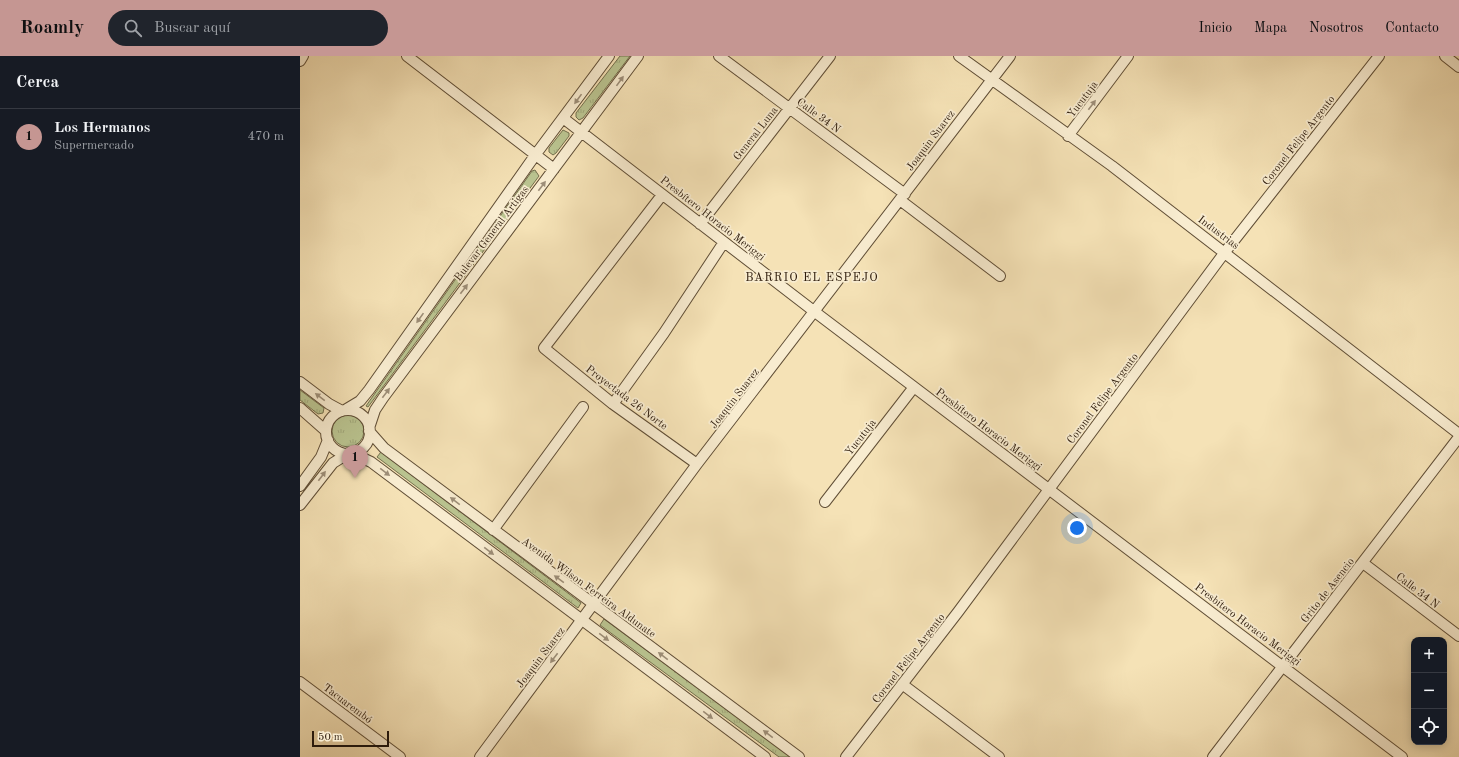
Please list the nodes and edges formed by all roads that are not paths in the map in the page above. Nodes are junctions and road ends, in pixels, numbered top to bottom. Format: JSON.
{"nodes":[{"id":1,"x":303,"y":56,"type":"edge"},
{"id":2,"x":609,"y":56,"type":"edge"},
{"id":3,"x":638,"y":56,"type":"edge"},
{"id":4,"x":719,"y":56,"type":"edge"},
{"id":5,"x":830,"y":56,"type":"edge"},
{"id":6,"x":959,"y":56,"type":"edge"},
{"id":7,"x":1010,"y":56,"type":"edge"},
{"id":8,"x":1128,"y":56,"type":"edge"},
{"id":9,"x":1379,"y":56,"type":"edge"},
{"id":10,"x":1445,"y":56,"type":"edge"},
{"id":11,"x":412,"y":58,"type":"edge"},
{"id":12,"x":300,"y":61,"type":"edge"},
{"id":13,"x":1459,"y":67,"type":"edge"},
{"id":14,"x":991,"y":80,"type":"junction"},
{"id":15,"x":789,"y":108,"type":"junction"},
{"id":16,"x":563,"y":118,"type":"junction"},
{"id":17,"x":582,"y":133,"type":"junction"},
{"id":18,"x":1068,"y":136,"type":"junction"},
{"id":19,"x":536,"y":154,"type":"junction"},
{"id":20,"x":554,"y":169,"type":"junction"},
{"id":21,"x":662,"y":195,"type":"junction"},
{"id":22,"x":902,"y":197,"type":"junction"},
{"id":23,"x":700,"y":224,"type":"junction"},
{"id":24,"x":724,"y":242,"type":"junction"},
{"id":25,"x":1225,"y":252,"type":"junction"},
{"id":26,"x":1000,"y":276,"type":"dead end"},
{"id":27,"x":815,"y":312,"type":"junction"},
{"id":28,"x":300,"y":382,"type":"edge"},
{"id":29,"x":914,"y":387,"type":"junction"},
{"id":30,"x":613,"y":404,"type":"junction"},
{"id":31,"x":584,"y":407,"type":"dead end"},
{"id":32,"x":300,"y":408,"type":"edge"},
{"id":33,"x":344,"y":410,"type":"junction"},
{"id":34,"x":369,"y":429,"type":"junction"},
{"id":35,"x":1459,"y":434,"type":"edge"},
{"id":36,"x":327,"y":436,"type":"junction"},
{"id":37,"x":1459,"y":437,"type":"edge"},
{"id":38,"x":350,"y":453,"type":"junction"},
{"id":39,"x":698,"y":464,"type":"junction"},
{"id":40,"x":300,"y":486,"type":"edge"},
{"id":41,"x":1049,"y":490,"type":"junction"},
{"id":42,"x":825,"y":502,"type":"dead end"},
{"id":43,"x":300,"y":505,"type":"edge"},
{"id":44,"x":493,"y":530,"type":"junction"},
{"id":45,"x":1363,"y":563,"type":"junction"},
{"id":46,"x":594,"y":605,"type":"junction"},
{"id":47,"x":582,"y":621,"type":"junction"},
{"id":48,"x":1459,"y":636,"type":"edge"},
{"id":49,"x":1282,"y":666,"type":"junction"},
{"id":50,"x":300,"y":682,"type":"edge"},
{"id":51,"x":902,"y":684,"type":"junction"},
{"id":52,"x":400,"y":757,"type":"edge"},
{"id":53,"x":480,"y":757,"type":"edge"},
{"id":54,"x":765,"y":757,"type":"edge"},
{"id":55,"x":799,"y":757,"type":"edge"},
{"id":56,"x":846,"y":757,"type":"edge"},
{"id":57,"x":999,"y":757,"type":"edge"},
{"id":58,"x":1213,"y":757,"type":"edge"},
{"id":59,"x":1402,"y":757,"type":"edge"}],
"edges":[{"from":1,"to":12,"type":"street"},
{"from":2,"to":16,"type":"street","name":"Bulevar General Artigas","one_way":true},
{"from":17,"to":3,"type":"street","name":"Bulevar General Artigas","one_way":true},
{"from":4,"to":15,"type":"street","name":"Calle 34 N"},
{"from":5,"to":15,"type":"street","name":"General Luna"},
{"from":6,"to":14,"type":"street","name":"Industrias"},
{"from":7,"to":14,"type":"street","name":"Joaquin Suarez"},
{"from":18,"to":8,"type":"street","name":"Yucutuja","one_way":true},
{"from":9,"to":25,"type":"street","name":"Coronel Felipe Argento"},
{"from":10,"to":13,"type":"street"},
{"from":11,"to":19,"type":"street"},
{"from":14,"to":18,"type":"street","name":"Industrias"},
{"from":14,"to":22,"type":"street","name":"Joaquin Suarez"},
{"from":15,"to":22,"type":"street","name":"Calle 34 N"},
{"from":15,"to":23,"type":"street","name":"General Luna"},
{"from":16,"to":17,"type":"street","name":"Presbítero Horacio Meriggi"},
{"from":16,"to":19,"type":"street","name":"Bulevar General Artigas"},
{"from":17,"to":20,"type":"street","name":"Bulevar General Artigas"},
{"from":17,"to":21,"type":"street","name":"Presbítero Horacio Meriggi"},
{"from":18,"to":25,"type":"street","name":"Industrias"},
{"from":19,"to":20,"type":"street"},
{"from":19,"to":33,"type":"street","name":"Bulevar General Artigas","one_way":true},
{"from":34,"to":20,"type":"street","name":"Bulevar General Artigas","one_way":true},
{"from":21,"to":23,"type":"street","name":"Presbítero Horacio Meriggi"},
{"from":21,"to":30,"type":"street","name":"Proyectada 26 Norte"},
{"from":22,"to":26,"type":"street","name":"Calle 34 N"},
{"from":22,"to":27,"type":"street","name":"Joaquin Suarez"},
{"from":23,"to":24,"type":"street","name":"Presbítero Horacio Meriggi"},
{"from":24,"to":27,"type":"street","name":"Presbítero Horacio Meriggi"},
{"from":24,"to":30,"type":"street"},
{"from":25,"to":35,"type":"street","name":"Industrias"},
{"from":25,"to":41,"type":"street","name":"Coronel Felipe Argento"},
{"from":27,"to":29,"type":"street","name":"Presbítero Horacio Meriggi"},
{"from":27,"to":39,"type":"street","name":"Joaquin Suarez"},
{"from":33,"to":28,"type":"street","one_way":true},
{"from":29,"to":41,"type":"street","name":"Presbítero Horacio Meriggi"},
{"from":29,"to":42,"type":"street","name":"Yucutuja"},
{"from":30,"to":39,"type":"street","name":"Proyectada 26 Norte"},
{"from":31,"to":44,"type":"street"},
{"from":32,"to":36,"type":"street"},
{"from":33,"to":34,"type":"street"},
{"from":33,"to":36,"type":"street"},
{"from":34,"to":38,"type":"street"},
{"from":44,"to":34,"type":"street","name":"Avenida Wilson Ferreira Aldunate","one_way":true},
{"from":36,"to":38,"type":"street"},
{"from":36,"to":40,"type":"street"},
{"from":37,"to":45,"type":"street","name":"Grito de Asencio"},
{"from":43,"to":38,"type":"street","one_way":true},
{"from":38,"to":47,"type":"street","one_way":true},
{"from":39,"to":46,"type":"street","name":"Joaquin Suarez"},
{"from":41,"to":49,"type":"street","name":"Presbítero Horacio Meriggi"},
{"from":41,"to":51,"type":"street","name":"Coronel Felipe Argento"},
{"from":46,"to":44,"type":"street","name":"Avenida Wilson Ferreira Aldunate","one_way":true},
{"from":45,"to":48,"type":"street","name":"Calle 34 N"},
{"from":45,"to":49,"type":"street","name":"Grito de Asencio"},
{"from":46,"to":47,"type":"street","name":"Joaquin Suarez"},
{"from":55,"to":46,"type":"street","name":"Avenida Wilson Ferreira Aldunate","one_way":true},
{"from":47,"to":53,"type":"street","name":"Joaquin Suarez","one_way":true},
{"from":47,"to":54,"type":"street","one_way":true},
{"from":49,"to":58,"type":"street","name":"Grito de Asencio"},
{"from":49,"to":59,"type":"street","name":"Presbítero Horacio Meriggi"},
{"from":50,"to":52,"type":"street","name":"Tacuarembó"},
{"from":51,"to":56,"type":"street","name":"Coronel Felipe Argento"},
{"from":51,"to":57,"type":"street"}]}
